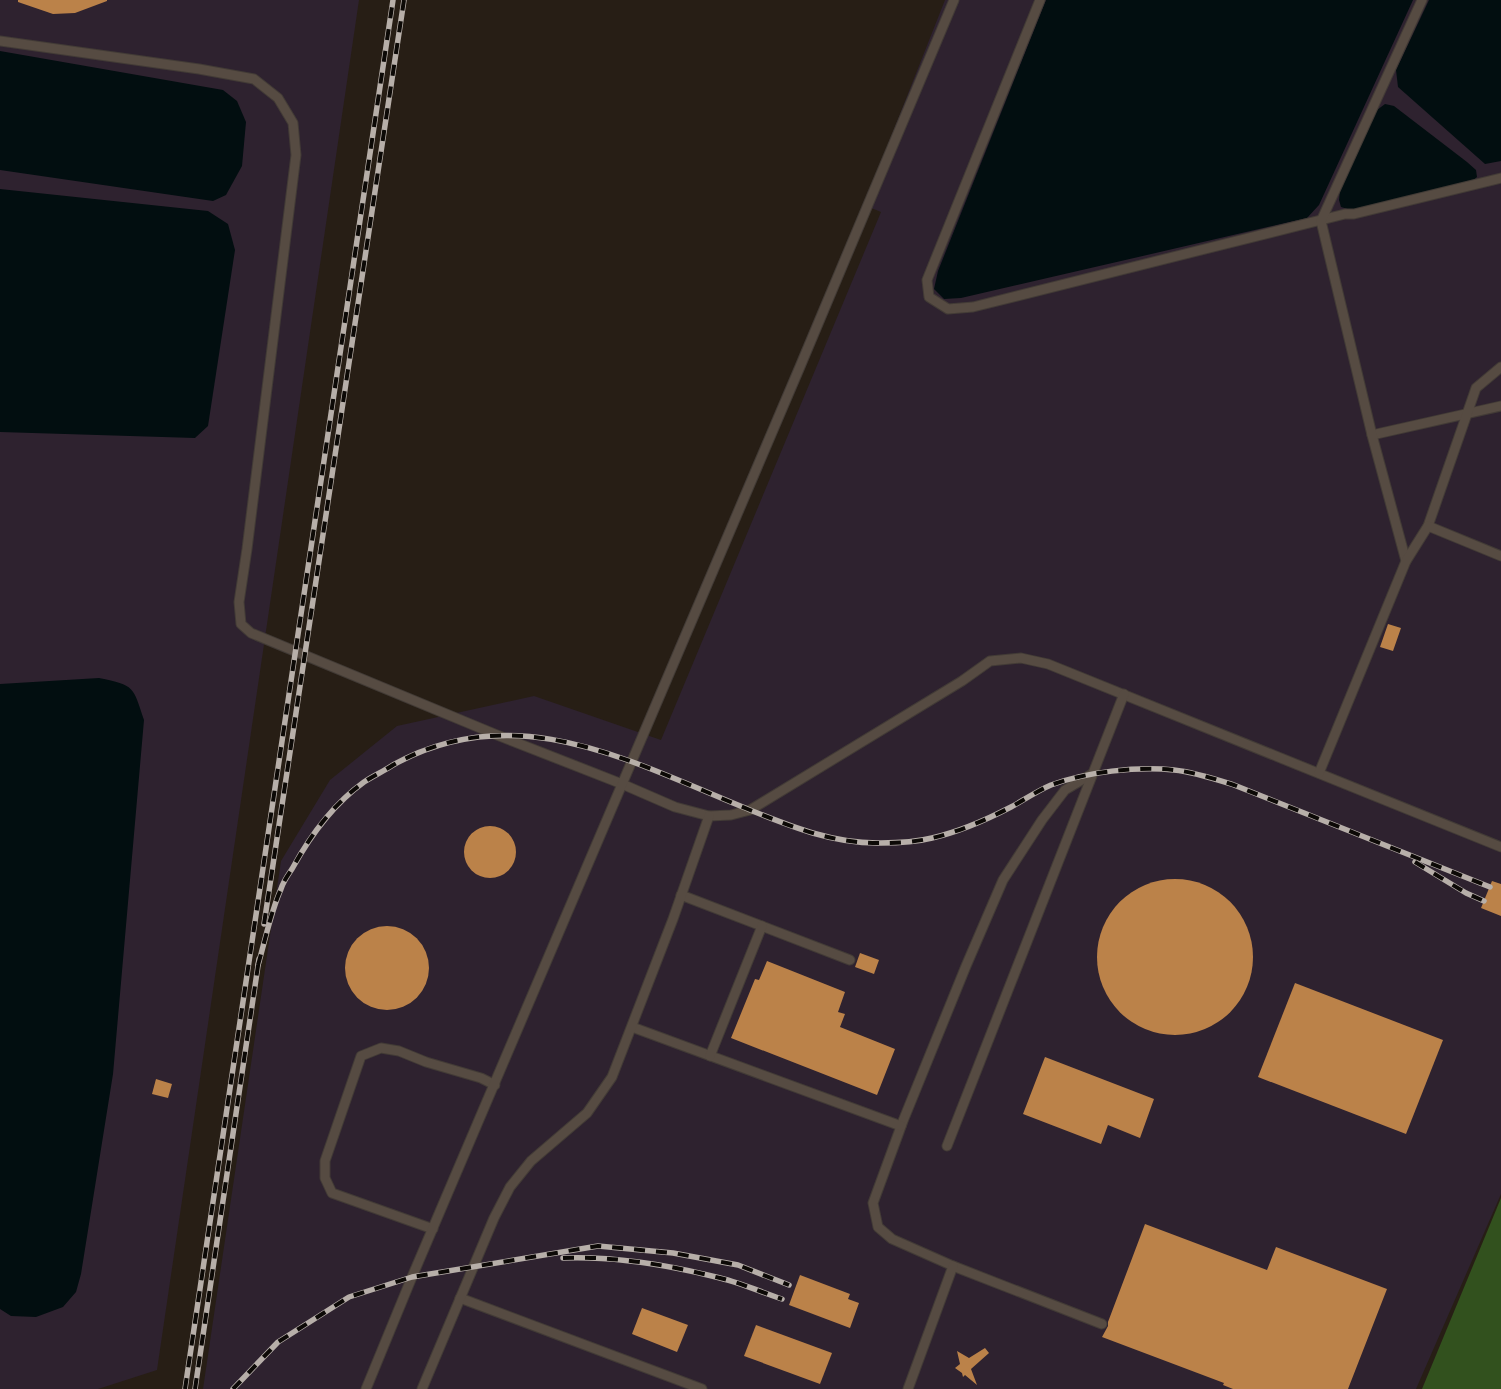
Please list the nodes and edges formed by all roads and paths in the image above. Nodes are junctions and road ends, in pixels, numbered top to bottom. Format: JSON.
{"nodes":[{"id":1,"x":954,"y":0,"type":"edge"},
{"id":2,"x":1040,"y":0,"type":"edge"},
{"id":3,"x":1422,"y":0,"type":"edge"},
{"id":4,"x":0,"y":41,"type":"edge"},
{"id":5,"x":1501,"y":178,"type":"edge"},
{"id":6,"x":1321,"y":221,"type":"junction"},
{"id":7,"x":1501,"y":367,"type":"edge"},
{"id":8,"x":1501,"y":406,"type":"edge"},
{"id":9,"x":1468,"y":414,"type":"junction"},
{"id":10,"x":1372,"y":436,"type":"junction"},
{"id":11,"x":1428,"y":526,"type":"junction"},
{"id":12,"x":1501,"y":556,"type":"edge"},
{"id":13,"x":1406,"y":561,"type":"junction"},
{"id":14,"x":1124,"y":694,"type":"junction"},
{"id":15,"x":1320,"y":773,"type":"junction"},
{"id":16,"x":1092,"y":774,"type":"junction"},
{"id":17,"x":622,"y":784,"type":"junction"},
{"id":18,"x":709,"y":816,"type":"junction"},
{"id":19,"x":1501,"y":847,"type":"edge"},
{"id":20,"x":681,"y":895,"type":"junction"},
{"id":21,"x":762,"y":926,"type":"junction"},
{"id":22,"x":850,"y":960,"type":"dead end"},
{"id":23,"x":632,"y":1027,"type":"junction"},
{"id":24,"x":710,"y":1056,"type":"junction"},
{"id":25,"x":495,"y":1084,"type":"junction"},
{"id":26,"x":901,"y":1126,"type":"junction"},
{"id":27,"x":947,"y":1146,"type":"dead end"},
{"id":28,"x":433,"y":1229,"type":"junction"},
{"id":29,"x":953,"y":1266,"type":"junction"},
{"id":30,"x":460,"y":1298,"type":"junction"},
{"id":31,"x":1102,"y":1324,"type":"dead end"},
{"id":32,"x":425,"y":1388,"type":"edge"},
{"id":33,"x":366,"y":1389,"type":"edge"},
{"id":34,"x":702,"y":1389,"type":"edge"},
{"id":35,"x":908,"y":1389,"type":"edge"}],
"edges":[{"from":1,"to":17,"type":"lane"},
{"from":2,"to":6,"type":"lane"},
{"from":3,"to":6,"type":"lane"},
{"from":4,"to":17,"type":"lane"},
{"from":5,"to":6,"type":"lane"},
{"from":6,"to":10,"type":"lane"},
{"from":7,"to":9,"type":"lane"},
{"from":8,"to":9,"type":"lane"},
{"from":9,"to":10,"type":"lane"},
{"from":9,"to":11,"type":"lane"},
{"from":10,"to":13,"type":"lane"},
{"from":11,"to":12,"type":"lane"},
{"from":11,"to":13,"type":"lane"},
{"from":13,"to":15,"type":"lane"},
{"from":14,"to":15,"type":"lane"},
{"from":14,"to":16,"type":"lane"},
{"from":14,"to":18,"type":"lane"},
{"from":15,"to":19,"type":"lane"},
{"from":16,"to":26,"type":"lane"},
{"from":16,"to":27,"type":"lane"},
{"from":17,"to":18,"type":"lane"},
{"from":17,"to":25,"type":"lane"},
{"from":18,"to":20,"type":"lane"},
{"from":20,"to":21,"type":"lane"},
{"from":20,"to":23,"type":"lane"},
{"from":21,"to":22,"type":"lane"},
{"from":21,"to":24,"type":"lane"},
{"from":23,"to":24,"type":"lane"},
{"from":23,"to":30,"type":"lane"},
{"from":24,"to":26,"type":"lane"},
{"from":25,"to":28,"type":"lane"},
{"from":25,"to":28,"type":"lane"},
{"from":26,"to":29,"type":"lane"},
{"from":28,"to":33,"type":"lane"},
{"from":29,"to":31,"type":"lane"},
{"from":29,"to":35,"type":"lane"},
{"from":30,"to":32,"type":"lane"},
{"from":30,"to":34,"type":"lane"}]}
